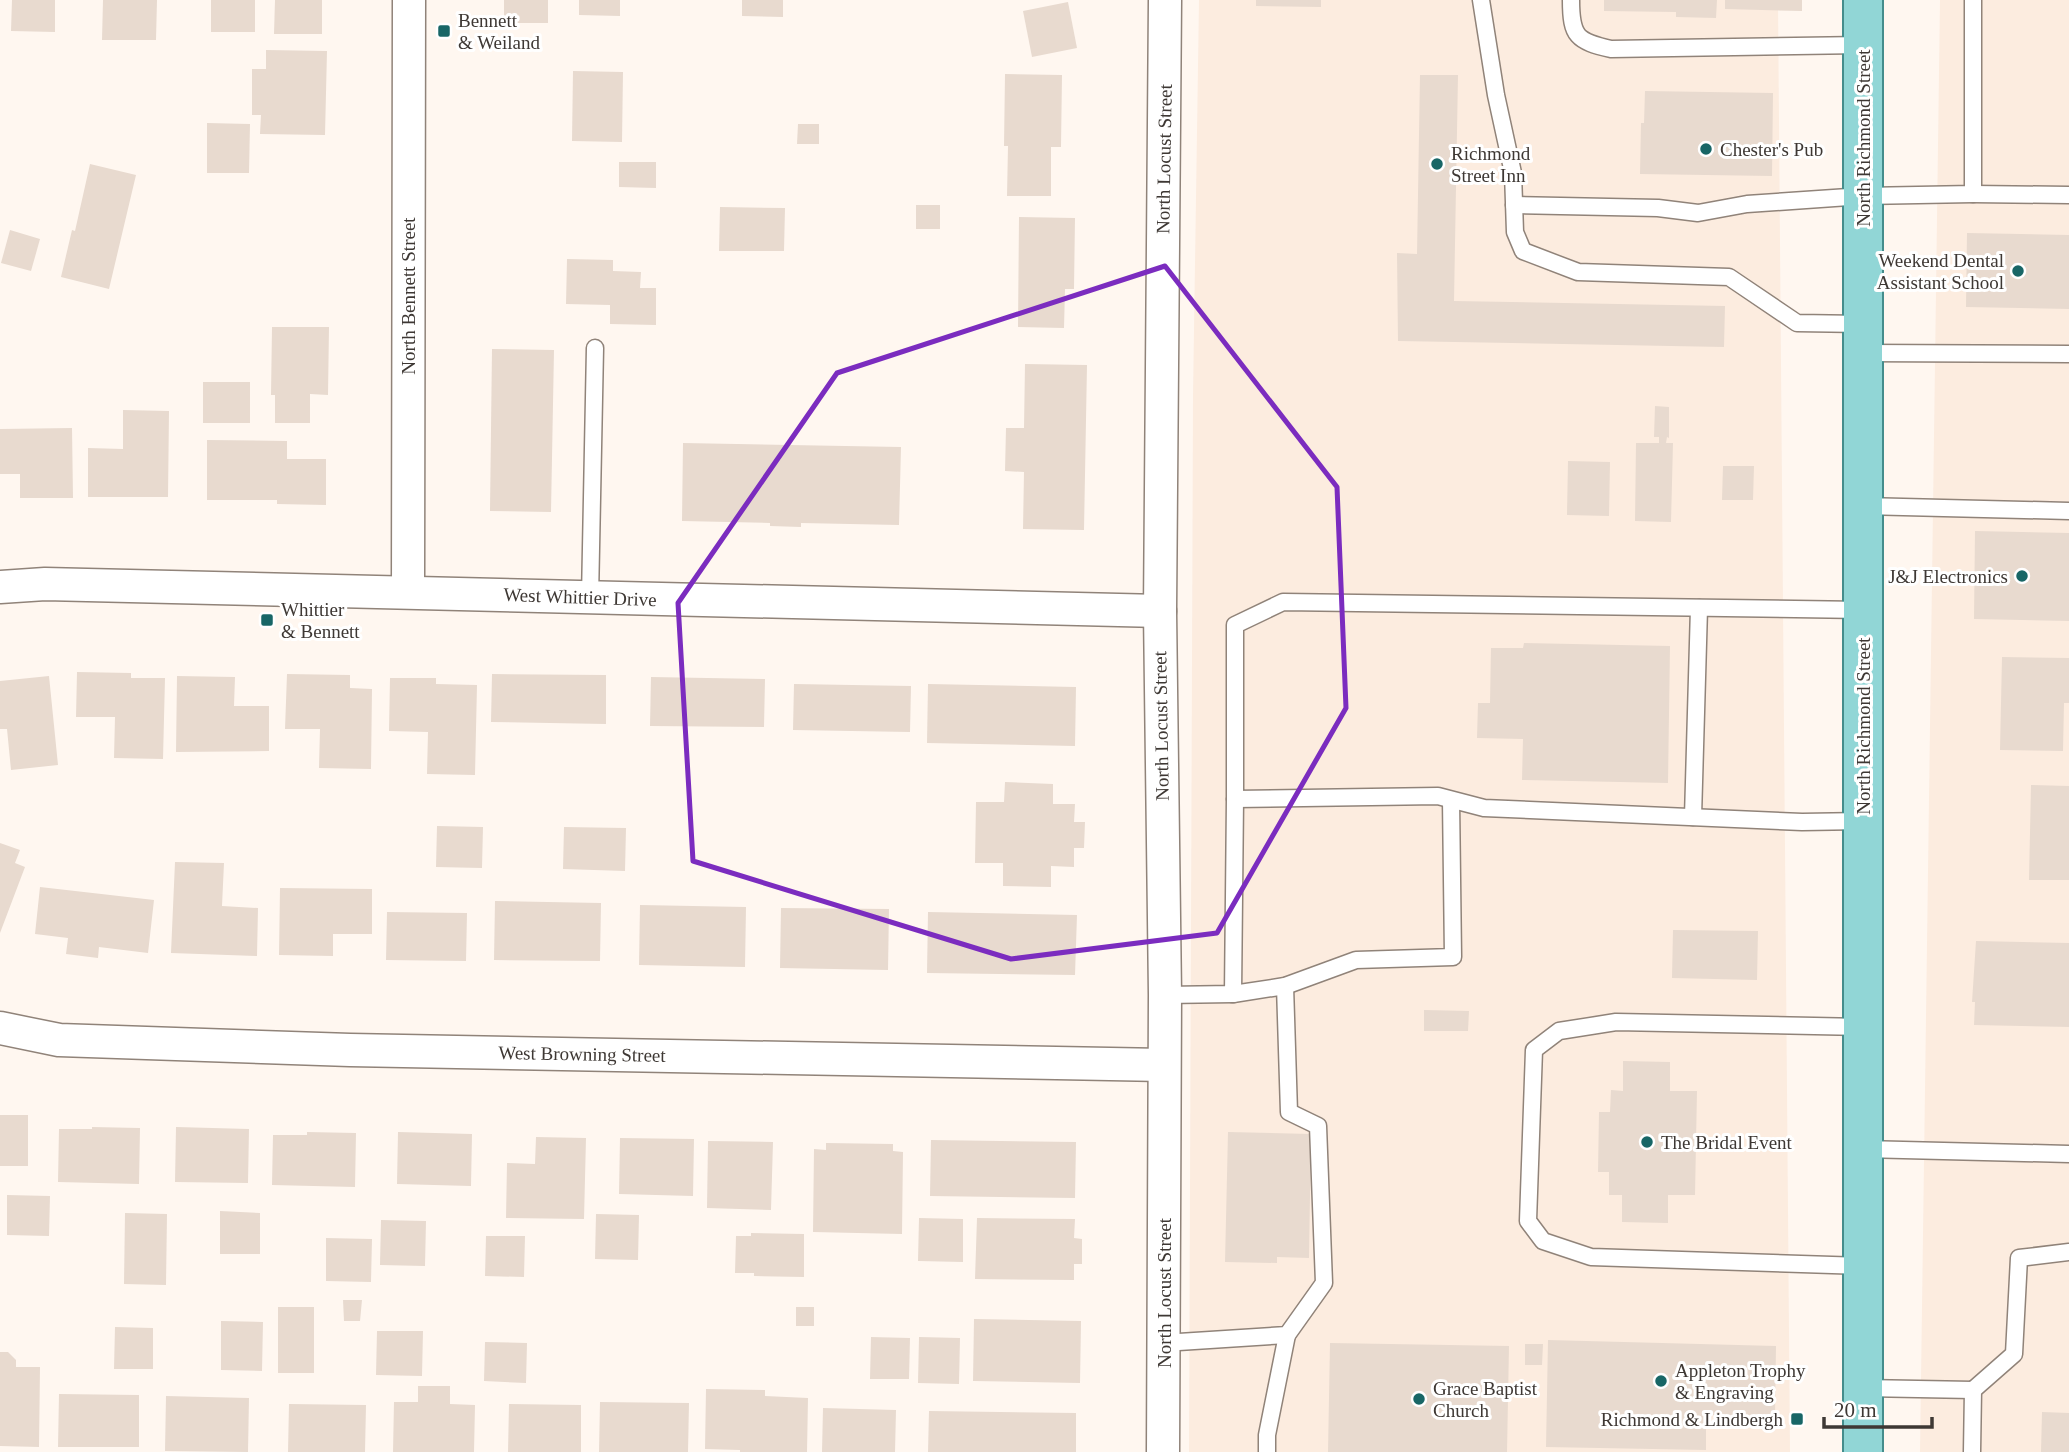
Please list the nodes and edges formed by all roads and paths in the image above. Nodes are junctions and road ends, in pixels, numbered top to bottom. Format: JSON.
{"nodes":[{"id":1,"x":409,"y":0,"type":"edge"},
{"id":2,"x":1165,"y":0,"type":"edge"},
{"id":3,"x":1481,"y":0,"type":"edge"},
{"id":4,"x":1572,"y":0,"type":"edge"},
{"id":5,"x":1863,"y":0,"type":"edge"},
{"id":6,"x":1973,"y":0,"type":"edge"},
{"id":7,"x":1863,"y":45,"type":"junction"},
{"id":8,"x":1973,"y":194,"type":"junction"},
{"id":9,"x":2069,"y":195,"type":"edge"},
{"id":10,"x":1863,"y":196,"type":"junction"},
{"id":11,"x":1514,"y":205,"type":"junction"},
{"id":12,"x":1863,"y":339,"type":"junction"},
{"id":13,"x":595,"y":348,"type":"dead end"},
{"id":14,"x":2069,"y":354,"type":"edge"},
{"id":15,"x":1863,"y":506,"type":"junction"},
{"id":16,"x":2069,"y":511,"type":"edge"},
{"id":17,"x":0,"y":587,"type":"edge"},
{"id":18,"x":408,"y":592,"type":"junction"},
{"id":19,"x":590,"y":597,"type":"junction"},
{"id":20,"x":1699,"y":608,"type":"junction"},
{"id":21,"x":1863,"y":610,"type":"junction"},
{"id":22,"x":1160,"y":611,"type":"junction"},
{"id":23,"x":1235,"y":799,"type":"junction"},
{"id":24,"x":1451,"y":800,"type":"junction"},
{"id":25,"x":1693,"y":817,"type":"junction"},
{"id":26,"x":1863,"y":821,"type":"junction"},
{"id":27,"x":1285,"y":986,"type":"junction"},
{"id":28,"x":1233,"y":994,"type":"junction"},
{"id":29,"x":1165,"y":995,"type":"junction"},
{"id":30,"x":1863,"y":1027,"type":"junction"},
{"id":31,"x":0,"y":1028,"type":"edge"},
{"id":32,"x":1164,"y":1065,"type":"junction"},
{"id":33,"x":1863,"y":1149,"type":"junction"},
{"id":34,"x":2069,"y":1154,"type":"edge"},
{"id":35,"x":2069,"y":1252,"type":"edge"},
{"id":36,"x":1863,"y":1266,"type":"junction"},
{"id":37,"x":1287,"y":1335,"type":"junction"},
{"id":38,"x":1163,"y":1343,"type":"junction"},
{"id":39,"x":1863,"y":1388,"type":"junction"},
{"id":40,"x":1973,"y":1390,"type":"junction"},
{"id":41,"x":1163,"y":1452,"type":"edge"},
{"id":42,"x":1267,"y":1452,"type":"edge"},
{"id":43,"x":1863,"y":1452,"type":"edge"},
{"id":44,"x":1972,"y":1452,"type":"edge"}],
"edges":[{"from":1,"to":18,"type":"street","name":"North Bennett Street"},
{"from":2,"to":22,"type":"street","name":"North Locust Street"},
{"from":3,"to":11,"type":"lane"},
{"from":4,"to":7,"type":"lane"},
{"from":5,"to":7,"type":"main road","name":"North Richmond Street"},
{"from":6,"to":8,"type":"lane"},
{"from":7,"to":10,"type":"main road","name":"North Richmond Street"},
{"from":8,"to":9,"type":"lane"},
{"from":8,"to":10,"type":"lane"},
{"from":10,"to":11,"type":"lane"},
{"from":10,"to":12,"type":"main road","name":"North Richmond Street"},
{"from":11,"to":12,"type":"lane"},
{"from":12,"to":14,"type":"lane"},
{"from":12,"to":15,"type":"main road","name":"North Richmond Street"},
{"from":13,"to":19,"type":"lane"},
{"from":15,"to":16,"type":"lane"},
{"from":15,"to":21,"type":"main road","name":"North Richmond Street"},
{"from":17,"to":18,"type":"street","name":"West Whittier Drive"},
{"from":18,"to":19,"type":"street","name":"West Whittier Drive"},
{"from":19,"to":22,"type":"street","name":"West Whittier Drive"},
{"from":20,"to":21,"type":"lane"},
{"from":20,"to":23,"type":"lane"},
{"from":20,"to":25,"type":"lane"},
{"from":21,"to":26,"type":"main road","name":"North Richmond Street"},
{"from":22,"to":29,"type":"street","name":"North Locust Street"},
{"from":23,"to":24,"type":"lane"},
{"from":23,"to":28,"type":"lane"},
{"from":24,"to":25,"type":"lane"},
{"from":24,"to":27,"type":"lane"},
{"from":25,"to":26,"type":"lane"},
{"from":26,"to":30,"type":"main road","name":"North Richmond Street"},
{"from":27,"to":28,"type":"lane"},
{"from":27,"to":37,"type":"lane"},
{"from":28,"to":29,"type":"lane"},
{"from":29,"to":32,"type":"street","name":"North Locust Street"},
{"from":30,"to":33,"type":"main road","name":"North Richmond Street"},
{"from":30,"to":36,"type":"lane"},
{"from":31,"to":32,"type":"street","name":"West Browning Street"},
{"from":32,"to":38,"type":"street","name":"North Locust Street"},
{"from":33,"to":34,"type":"lane"},
{"from":33,"to":36,"type":"main road","name":"North Richmond Street"},
{"from":35,"to":40,"type":"lane"},
{"from":36,"to":39,"type":"main road","name":"North Richmond Street"},
{"from":37,"to":38,"type":"lane"},
{"from":37,"to":42,"type":"lane"},
{"from":38,"to":41,"type":"street","name":"North Locust Street"},
{"from":39,"to":40,"type":"lane"},
{"from":39,"to":43,"type":"main road","name":"North Richmond Street"},
{"from":40,"to":44,"type":"lane"}]}
